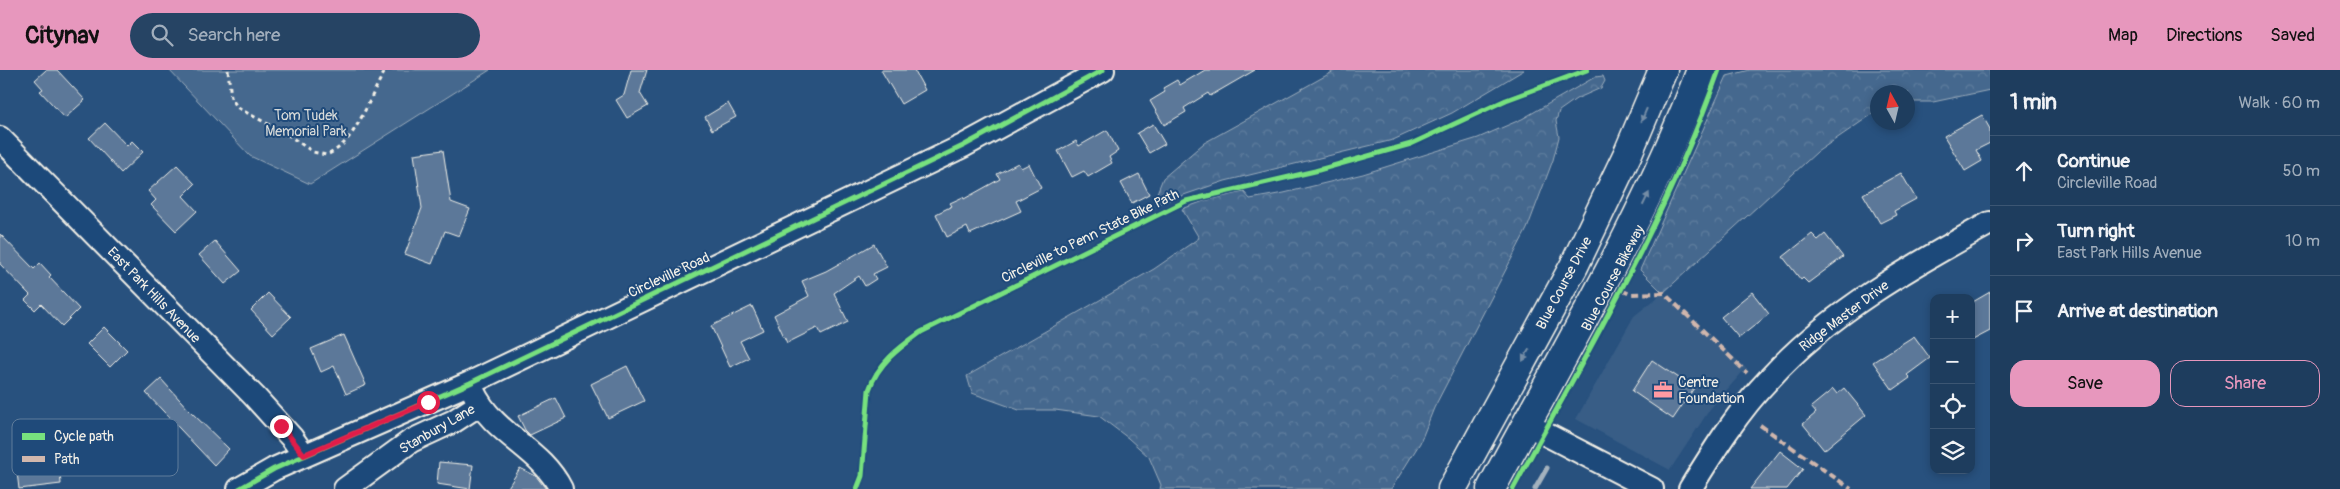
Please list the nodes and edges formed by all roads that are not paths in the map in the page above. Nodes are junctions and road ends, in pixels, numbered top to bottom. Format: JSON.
{"nodes":[{"id":1,"x":1103,"y":70,"type":"edge"},
{"id":2,"x":1663,"y":70,"type":"edge"},
{"id":3,"x":1701,"y":70,"type":"edge"},
{"id":4,"x":0,"y":138,"type":"edge"},
{"id":5,"x":1990,"y":223,"type":"edge"},
{"id":6,"x":470,"y":383,"type":"junction"},
{"id":7,"x":480,"y":404,"type":"junction"},
{"id":8,"x":1526,"y":424,"type":"junction"},
{"id":9,"x":304,"y":455,"type":"junction"},
{"id":10,"x":239,"y":489,"type":"edge"},
{"id":11,"x":345,"y":489,"type":"edge"},
{"id":12,"x":561,"y":489,"type":"edge"},
{"id":13,"x":1452,"y":489,"type":"edge"},
{"id":14,"x":1491,"y":489,"type":"edge"},
{"id":15,"x":1652,"y":489,"type":"edge"},
{"id":16,"x":1690,"y":489,"type":"edge"}],
"edges":[{"from":1,"to":6,"type":"street","name":"Circleville Road"},
{"from":2,"to":13,"type":"main road","name":"Blue Course Drive","one_way":true},
{"from":8,"to":3,"type":"main road","one_way":true},
{"from":4,"to":9,"type":"street","name":"East Park Hills Avenue"},
{"from":5,"to":16,"type":"street","name":"Ridge Master Drive"},
{"from":6,"to":7,"type":"street"},
{"from":6,"to":9,"type":"street","name":"Circleville Road"},
{"from":7,"to":11,"type":"street","name":"Stanbury Lane"},
{"from":7,"to":12,"type":"street"},
{"from":8,"to":14,"type":"main road"},
{"from":8,"to":15,"type":"street"},
{"from":9,"to":10,"type":"street","name":"Circleville Road"}]}
